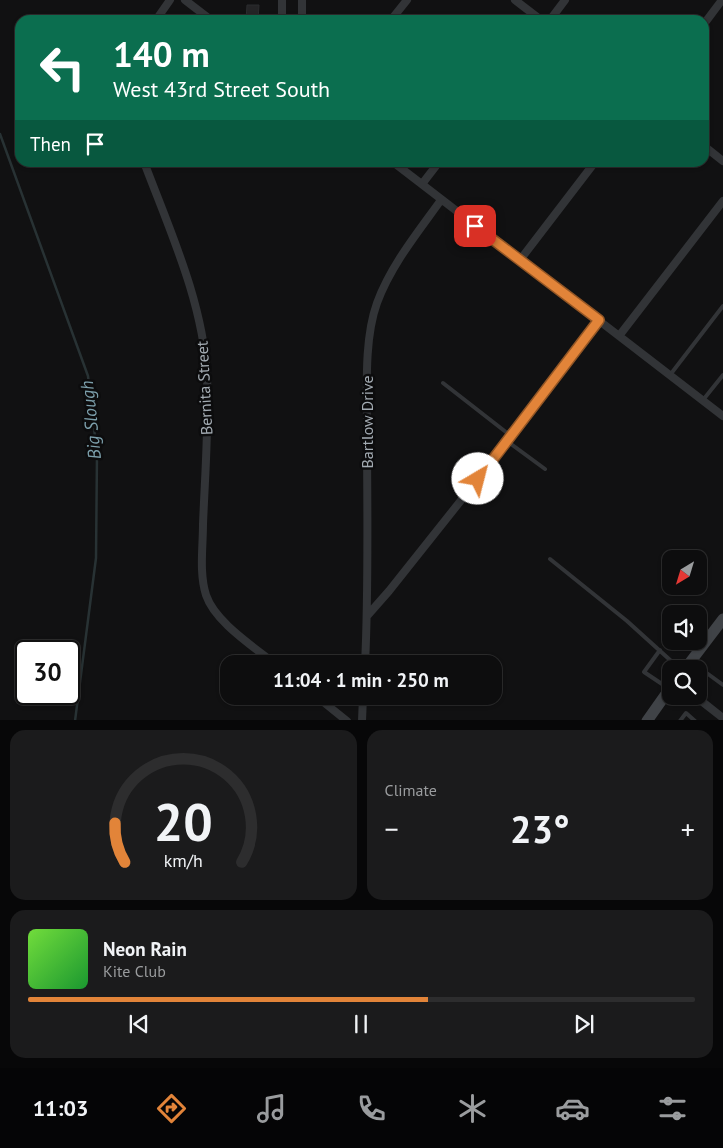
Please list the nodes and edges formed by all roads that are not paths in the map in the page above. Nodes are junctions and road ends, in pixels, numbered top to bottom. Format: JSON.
{"nodes":[{"id":1,"x":170,"y":0,"type":"edge"},
{"id":2,"x":185,"y":0,"type":"edge"},
{"id":3,"x":282,"y":0,"type":"edge"},
{"id":4,"x":302,"y":0,"type":"edge"},
{"id":5,"x":407,"y":0,"type":"edge"},
{"id":6,"x":515,"y":0,"type":"edge"},
{"id":7,"x":565,"y":0,"type":"edge"},
{"id":8,"x":722,"y":0,"type":"edge"},
{"id":9,"x":160,"y":15,"type":"edge"},
{"id":10,"x":204,"y":15,"type":"edge"},
{"id":11,"x":282,"y":15,"type":"edge"},
{"id":12,"x":302,"y":15,"type":"edge"},
{"id":13,"x":395,"y":15,"type":"edge"},
{"id":14,"x":534,"y":15,"type":"edge"},
{"id":15,"x":554,"y":15,"type":"edge"},
{"id":16,"x":709,"y":17,"type":"edge"},
{"id":17,"x":709,"y":150,"type":"edge"},
{"id":18,"x":723,"y":161,"type":"edge"},
{"id":19,"x":146,"y":167,"type":"edge"},
{"id":20,"x":400,"y":167,"type":"edge"},
{"id":21,"x":434,"y":167,"type":"edge"},
{"id":22,"x":592,"y":167,"type":"edge"},
{"id":23,"x":422,"y":184,"type":"junction"},
{"id":24,"x":441,"y":200,"type":"junction"},
{"id":25,"x":723,"y":201,"type":"edge"},
{"id":26,"x":520,"y":260,"type":"junction"},
{"id":27,"x":723,"y":306,"type":"edge"},
{"id":28,"x":599,"y":320,"type":"junction"},
{"id":29,"x":619,"y":336,"type":"junction"},
{"id":30,"x":670,"y":375,"type":"junction"},
{"id":31,"x":723,"y":375,"type":"edge"},
{"id":32,"x":443,"y":383,"type":"dead end"},
{"id":33,"x":703,"y":400,"type":"junction"},
{"id":34,"x":723,"y":416,"type":"edge"},
{"id":35,"x":509,"y":438,"type":"junction"},
{"id":36,"x":545,"y":469,"type":"dead end"},
{"id":37,"x":550,"y":560,"type":"dead end"},
{"id":38,"x":367,"y":616,"type":"junction"},
{"id":39,"x":721,"y":626,"type":"edge"},
{"id":40,"x":660,"y":650,"type":"junction"},
{"id":41,"x":264,"y":655,"type":"edge"},
{"id":42,"x":365,"y":655,"type":"edge"},
{"id":43,"x":671,"y":660,"type":"edge"},
{"id":44,"x":692,"y":660,"type":"edge"},
{"id":45,"x":707,"y":674,"type":"edge"},
{"id":46,"x":720,"y":681,"type":"edge"},
{"id":47,"x":662,"y":683,"type":"edge"},
{"id":48,"x":723,"y":685,"type":"edge"},
{"id":49,"x":662,"y":700,"type":"edge"},
{"id":50,"x":328,"y":705,"type":"edge"},
{"id":51,"x":363,"y":705,"type":"edge"},
{"id":52,"x":705,"y":705,"type":"edge"},
{"id":53,"x":720,"y":718,"type":"edge"},
{"id":54,"x":348,"y":720,"type":"edge"},
{"id":55,"x":362,"y":720,"type":"edge"},
{"id":56,"x":647,"y":720,"type":"edge"},
{"id":57,"x":680,"y":720,"type":"edge"},
{"id":58,"x":695,"y":720,"type":"edge"}],
"edges":[{"from":1,"to":9,"type":"street"},
{"from":2,"to":10,"type":"street"},
{"from":3,"to":11,"type":"street"},
{"from":4,"to":12,"type":"street"},
{"from":5,"to":13,"type":"street"},
{"from":6,"to":14,"type":"street"},
{"from":7,"to":15,"type":"street"},
{"from":8,"to":16,"type":"street"},
{"from":17,"to":18,"type":"street"},
{"from":19,"to":41,"type":"street","name":"Bernita Street"},
{"from":20,"to":23,"type":"street"},
{"from":21,"to":23,"type":"street"},
{"from":22,"to":26,"type":"street"},
{"from":23,"to":24,"type":"street"},
{"from":24,"to":26,"type":"street"},
{"from":24,"to":38,"type":"street","name":"Bartlow Drive"},
{"from":25,"to":29,"type":"street"},
{"from":26,"to":28,"type":"street"},
{"from":27,"to":30,"type":"lane"},
{"from":28,"to":29,"type":"street"},
{"from":28,"to":35,"type":"street"},
{"from":29,"to":30,"type":"street"},
{"from":30,"to":33,"type":"street"},
{"from":31,"to":33,"type":"lane"},
{"from":32,"to":35,"type":"lane"},
{"from":33,"to":34,"type":"street"},
{"from":35,"to":36,"type":"lane"},
{"from":35,"to":38,"type":"street"},
{"from":37,"to":40,"type":"lane"},
{"from":38,"to":42,"type":"street","name":"Bartlow Drive"},
{"from":39,"to":44,"type":"street"},
{"from":40,"to":43,"type":"lane"},
{"from":40,"to":47,"type":"lane"},
{"from":45,"to":46,"type":"lane"},
{"from":46,"to":48,"type":"lane"},
{"from":49,"to":56,"type":"street"},
{"from":50,"to":54,"type":"street"},
{"from":51,"to":55,"type":"street"},
{"from":52,"to":53,"type":"street"},
{"from":57,"to":58,"type":"lane"}]}
